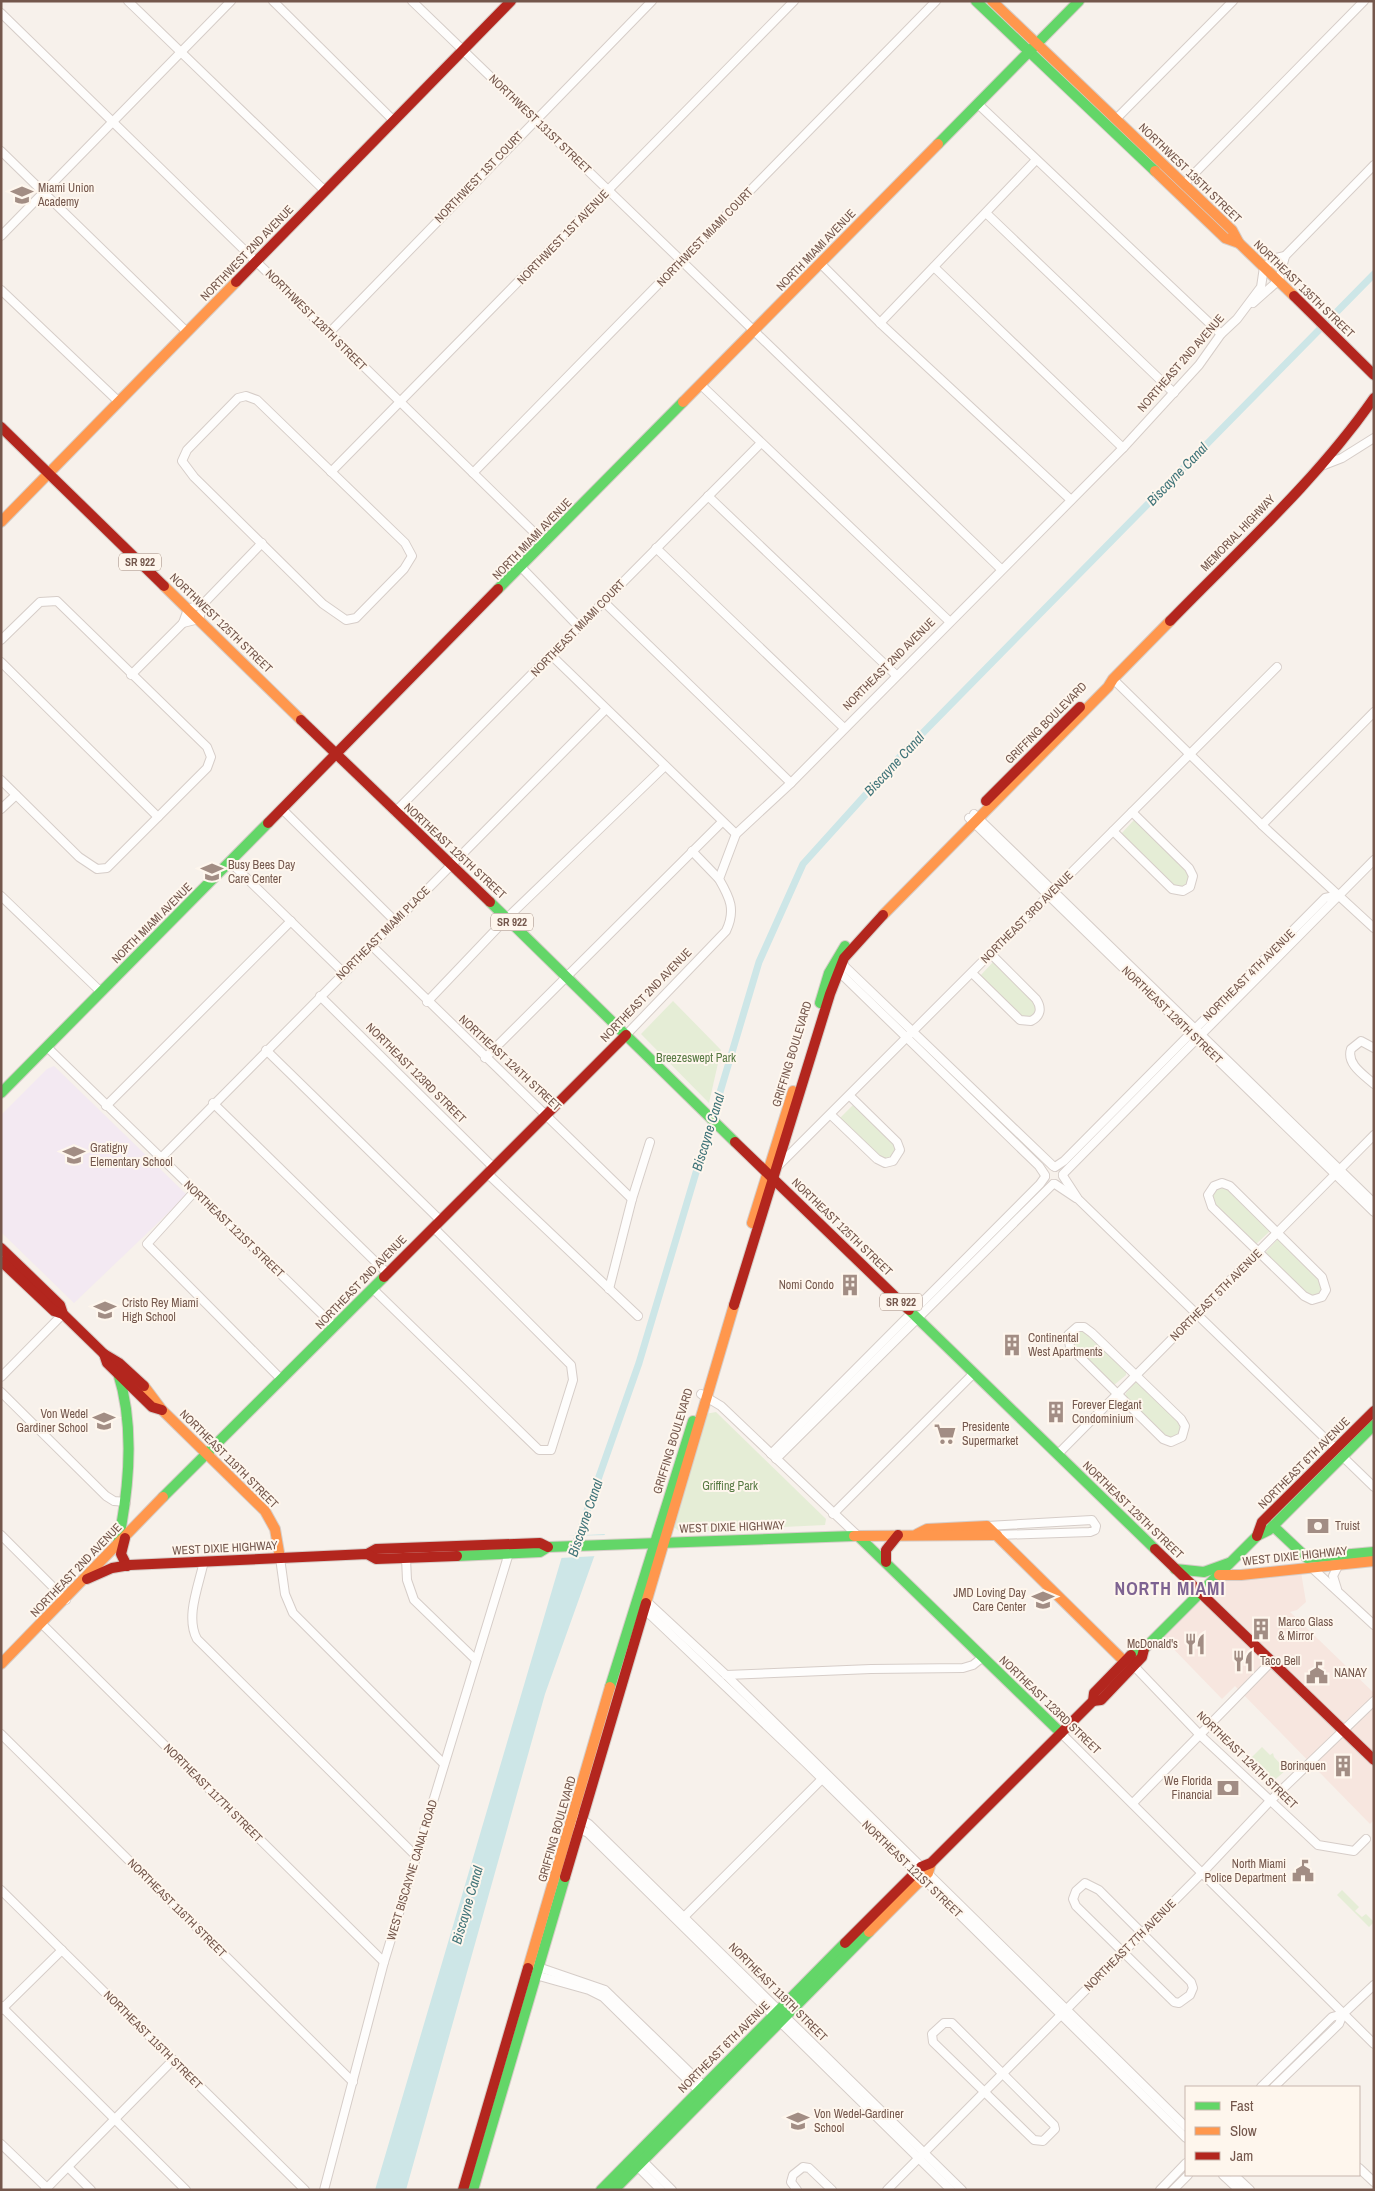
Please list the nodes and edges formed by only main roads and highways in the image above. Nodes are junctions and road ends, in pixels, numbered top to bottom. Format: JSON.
{"nodes":[{"id":1,"x":511,"y":1,"type":"edge"},
{"id":2,"x":976,"y":1,"type":"edge"},
{"id":3,"x":1079,"y":1,"type":"edge"},
{"id":4,"x":991,"y":2,"type":"edge"},
{"id":5,"x":1034,"y":48,"type":"junction"},
{"id":6,"x":1239,"y":243,"type":"junction"},
{"id":7,"x":1374,"y":375,"type":"edge"},
{"id":8,"x":1374,"y":398,"type":"edge"},
{"id":9,"x":1,"y":427,"type":"edge"},
{"id":10,"x":48,"y":473,"type":"junction"},
{"id":11,"x":1,"y":522,"type":"edge"},
{"id":12,"x":1112,"y":679,"type":"joint"},
{"id":13,"x":337,"y":754,"type":"junction"},
{"id":14,"x":626,"y":1035,"type":"junction"},
{"id":15,"x":1,"y":1093,"type":"edge"},
{"id":16,"x":773,"y":1172,"type":"junction"},
{"id":17,"x":1,"y":1248,"type":"edge"},
{"id":18,"x":1,"y":1261,"type":"edge"},
{"id":19,"x":63,"y":1314,"type":"junction"},
{"id":20,"x":104,"y":1354,"type":"junction"},
{"id":21,"x":118,"y":1373,"type":"junction"},
{"id":22,"x":162,"y":1410,"type":"junction"},
{"id":23,"x":1374,"y":1411,"type":"edge"},
{"id":24,"x":1374,"y":1426,"type":"edge"},
{"id":25,"x":206,"y":1453,"type":"junction"},
{"id":26,"x":1339,"y":1453,"type":"junction"},
{"id":27,"x":987,"y":1526,"type":"joint"},
{"id":28,"x":1273,"y":1526,"type":"junction"},
{"id":29,"x":917,"y":1534,"type":"junction"},
{"id":30,"x":898,"y":1535,"type":"junction"},
{"id":31,"x":997,"y":1535,"type":"junction"},
{"id":32,"x":126,"y":1536,"type":"junction"},
{"id":33,"x":858,"y":1536,"type":"junction"},
{"id":34,"x":1257,"y":1536,"type":"junction"},
{"id":35,"x":660,"y":1543,"type":"junction"},
{"id":36,"x":118,"y":1545,"type":"junction"},
{"id":37,"x":548,"y":1547,"type":"junction"},
{"id":38,"x":1374,"y":1552,"type":"edge"},
{"id":39,"x":367,"y":1554,"type":"junction"},
{"id":40,"x":280,"y":1558,"type":"junction"},
{"id":41,"x":1374,"y":1560,"type":"edge"},
{"id":42,"x":886,"y":1562,"type":"junction"},
{"id":43,"x":1309,"y":1563,"type":"junction"},
{"id":44,"x":1229,"y":1564,"type":"junction"},
{"id":45,"x":126,"y":1566,"type":"junction"},
{"id":46,"x":1175,"y":1568,"type":"junction"},
{"id":47,"x":1219,"y":1575,"type":"junction"},
{"id":48,"x":87,"y":1578,"type":"junction"},
{"id":49,"x":1200,"y":1593,"type":"junction"},
{"id":50,"x":1,"y":1664,"type":"edge"},
{"id":51,"x":1129,"y":1664,"type":"junction"},
{"id":52,"x":1061,"y":1733,"type":"junction"},
{"id":53,"x":1374,"y":1760,"type":"edge"},
{"id":54,"x":577,"y":1821,"type":"junction"},
{"id":55,"x":534,"y":1970,"type":"junction"},
{"id":56,"x":636,"y":2160,"type":"junction"},
{"id":57,"x":463,"y":2190,"type":"edge"},
{"id":58,"x":473,"y":2190,"type":"edge"},
{"id":59,"x":601,"y":2190,"type":"edge"},
{"id":60,"x":614,"y":2190,"type":"edge"}],
"edges":[{"from":1,"to":10,"type":"main road","name":"NORTHWEST 2ND AVENUE"},
{"from":2,"to":5,"type":"main road","name":"NORTHWEST 135TH STREET"},
{"from":3,"to":5,"type":"main road","name":"NORTH MIAMI AVENUE"},
{"from":4,"to":5,"type":"main road","name":"NORTHWEST 135TH STREET"},
{"from":5,"to":6,"type":"main road","name":"NORTHWEST 135TH STREET"},
{"from":5,"to":6,"type":"main road","name":"NORTHWEST 135TH STREET"},
{"from":5,"to":13,"type":"main road","name":"NORTH MIAMI AVENUE"},
{"from":6,"to":7,"type":"main road","name":"NORTHEAST 135TH STREET"},
{"from":8,"to":12,"type":"main road","name":"MEMORIAL HIGHWAY"},
{"from":9,"to":10,"type":"main road","name":"NORTHWEST 125TH STREET","number":"SR 922"},
{"from":10,"to":11,"type":"main road","name":"NORTHWEST 2ND AVENUE"},
{"from":10,"to":13,"type":"main road","name":"NORTHWEST 125TH STREET","number":"SR 922"},
{"from":12,"to":16,"type":"main road","name":"GRIFFING BOULEVARD"},
{"from":13,"to":14,"type":"main road","name":"NORTHEAST 125TH STREET","number":"SR 922"},
{"from":13,"to":15,"type":"main road","name":"NORTH MIAMI AVENUE"},
{"from":14,"to":16,"type":"main road","name":"NORTHEAST 125TH STREET","number":"SR 922"},
{"from":14,"to":25,"type":"main road","name":"NORTHEAST 2ND AVENUE"},
{"from":16,"to":35,"type":"main road","name":"GRIFFING BOULEVARD"},
{"from":16,"to":46,"type":"main road","name":"NORTHEAST 125TH STREET","number":"SR 922"},
{"from":17,"to":19,"type":"main road","name":"NORTHEAST 119TH STREET"},
{"from":18,"to":19,"type":"main road","name":"NORTHEAST 119TH STREET"},
{"from":19,"to":20,"type":"main road","name":"NORTHEAST 119TH STREET"},
{"from":20,"to":21,"type":"main road","name":"NORTHEAST 119TH STREET"},
{"from":20,"to":22,"type":"main road","name":"NORTHEAST 119TH STREET"},
{"from":21,"to":22,"type":"main road","name":"NORTHEAST 119TH STREET"},
{"from":21,"to":36,"type":"main road"},
{"from":22,"to":25,"type":"main road","name":"NORTHEAST 119TH STREET"},
{"from":23,"to":26,"type":"main road","name":"NORTHEAST 6TH AVENUE"},
{"from":24,"to":26,"type":"main road","name":"NORTHEAST 6TH AVENUE"},
{"from":25,"to":32,"type":"main road","name":"NORTHEAST 2ND AVENUE"},
{"from":25,"to":40,"type":"main road","name":"NORTHEAST 119TH STREET"},
{"from":26,"to":28,"type":"main road","name":"NORTHEAST 6TH AVENUE"},
{"from":26,"to":34,"type":"main road","name":"NORTHEAST 6TH AVENUE"},
{"from":27,"to":29,"type":"main road","name":"WEST DIXIE HIGHWAY"},
{"from":27,"to":31,"type":"main road","name":"NORTHEAST 124TH STREET"},
{"from":28,"to":34,"type":"main road","name":"NORTHEAST 6TH AVENUE"},
{"from":28,"to":43,"type":"main road"},
{"from":29,"to":30,"type":"main road","name":"WEST DIXIE HIGHWAY"},
{"from":29,"to":31,"type":"main road","name":"WEST DIXIE HIGHWAY"},
{"from":30,"to":33,"type":"main road","name":"WEST DIXIE HIGHWAY"},
{"from":30,"to":42,"type":"main road"},
{"from":31,"to":51,"type":"main road","name":"NORTHEAST 124TH STREET"},
{"from":32,"to":36,"type":"main road","name":"NORTHEAST 2ND AVENUE"},
{"from":32,"to":45,"type":"main road"},
{"from":33,"to":35,"type":"main road","name":"WEST DIXIE HIGHWAY"},
{"from":33,"to":42,"type":"main road","name":"NORTHEAST 123RD STREET"},
{"from":34,"to":44,"type":"main road","name":"NORTHEAST 6TH AVENUE"},
{"from":35,"to":37,"type":"main road","name":"WEST DIXIE HIGHWAY"},
{"from":35,"to":54,"type":"main road","name":"GRIFFING BOULEVARD"},
{"from":35,"to":54,"type":"main road","name":"GRIFFING BOULEVARD"},
{"from":36,"to":48,"type":"main road","name":"NORTHEAST 2ND AVENUE"},
{"from":37,"to":39,"type":"main road","name":"WEST DIXIE HIGHWAY"},
{"from":37,"to":39,"type":"main road","name":"WEST DIXIE HIGHWAY"},
{"from":38,"to":43,"type":"main road","name":"WEST DIXIE HIGHWAY"},
{"from":39,"to":40,"type":"main road","name":"WEST DIXIE HIGHWAY"},
{"from":40,"to":45,"type":"main road","name":"WEST DIXIE HIGHWAY"},
{"from":41,"to":43,"type":"main road","name":"WEST DIXIE HIGHWAY"},
{"from":42,"to":52,"type":"main road","name":"NORTHEAST 123RD STREET"},
{"from":43,"to":47,"type":"main road","name":"WEST DIXIE HIGHWAY"},
{"from":44,"to":46,"type":"main road"},
{"from":44,"to":47,"type":"main road","name":"NORTHEAST 6TH AVENUE"},
{"from":45,"to":48,"type":"main road","name":"WEST DIXIE HIGHWAY"},
{"from":46,"to":49,"type":"main road","name":"NORTHEAST 125TH STREET","number":"SR 922"},
{"from":47,"to":49,"type":"main road","name":"NORTHEAST 6TH AVENUE"},
{"from":48,"to":50,"type":"main road","name":"NORTHEAST 2ND AVENUE"},
{"from":49,"to":51,"type":"main road","name":"NORTHEAST 6TH AVENUE"},
{"from":49,"to":53,"type":"main road","name":"NORTHEAST 125TH STREET","number":"SR 922"},
{"from":51,"to":52,"type":"main road","name":"NORTHEAST 6TH AVENUE"},
{"from":52,"to":56,"type":"main road","name":"NORTHEAST 6TH AVENUE"},
{"from":54,"to":55,"type":"main road","name":"GRIFFING BOULEVARD"},
{"from":55,"to":57,"type":"main road","name":"GRIFFING BOULEVARD"},
{"from":55,"to":58,"type":"main road","name":"GRIFFING BOULEVARD"},
{"from":56,"to":59,"type":"main road","name":"NORTHEAST 6TH AVENUE"},
{"from":56,"to":60,"type":"main road","name":"NORTHEAST 6TH AVENUE"}]}
